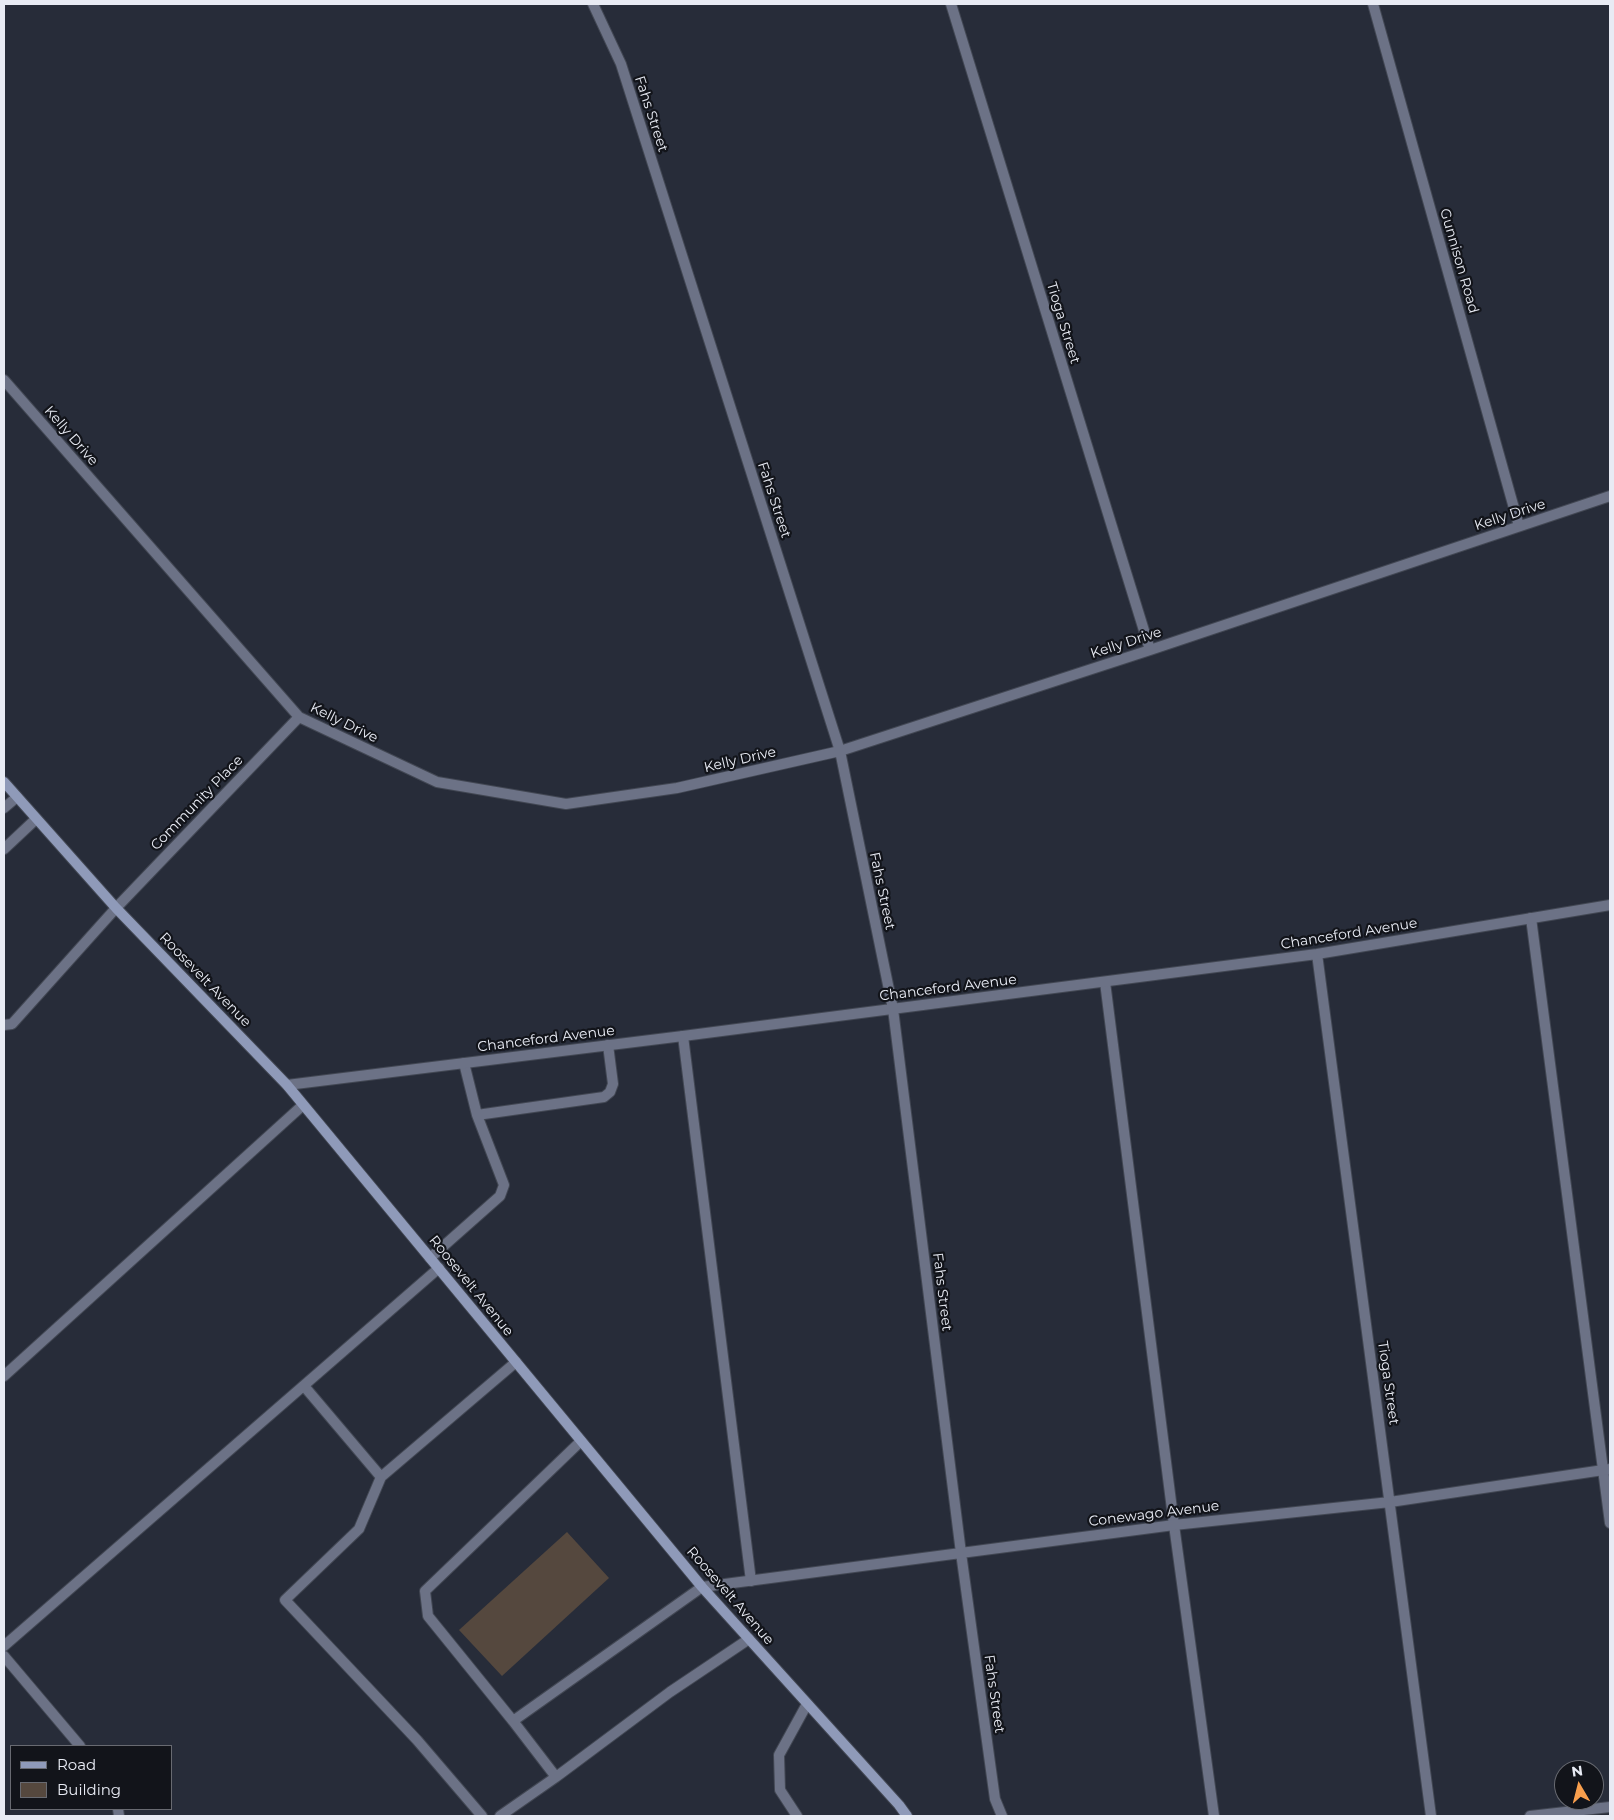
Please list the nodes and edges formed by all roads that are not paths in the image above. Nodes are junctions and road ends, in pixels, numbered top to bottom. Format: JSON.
{"nodes":[{"id":1,"x":592,"y":4,"type":"edge"},
{"id":2,"x":951,"y":4,"type":"edge"},
{"id":3,"x":1373,"y":4,"type":"edge"},
{"id":4,"x":4,"y":380,"type":"edge"},
{"id":5,"x":1610,"y":496,"type":"edge"},
{"id":6,"x":1519,"y":526,"type":"junction"},
{"id":7,"x":1150,"y":650,"type":"junction"},
{"id":8,"x":299,"y":716,"type":"junction"},
{"id":9,"x":840,"y":751,"type":"junction"},
{"id":10,"x":4,"y":782,"type":"edge"},
{"id":11,"x":17,"y":797,"type":"junction"},
{"id":12,"x":4,"y":808,"type":"edge"},
{"id":13,"x":36,"y":819,"type":"junction"},
{"id":14,"x":4,"y":849,"type":"edge"},
{"id":15,"x":1610,"y":905,"type":"edge"},
{"id":16,"x":116,"y":908,"type":"junction"},
{"id":17,"x":1531,"y":918,"type":"junction"},
{"id":18,"x":1317,"y":954,"type":"junction"},
{"id":19,"x":1105,"y":982,"type":"junction"},
{"id":20,"x":893,"y":1009,"type":"junction"},
{"id":21,"x":4,"y":1025,"type":"edge"},
{"id":22,"x":683,"y":1036,"type":"junction"},
{"id":23,"x":608,"y":1045,"type":"junction"},
{"id":24,"x":464,"y":1063,"type":"junction"},
{"id":25,"x":287,"y":1085,"type":"junction"},
{"id":26,"x":303,"y":1105,"type":"junction"},
{"id":27,"x":477,"y":1115,"type":"junction"},
{"id":28,"x":430,"y":1258,"type":"junction"},
{"id":29,"x":439,"y":1268,"type":"junction"},
{"id":30,"x":516,"y":1362,"type":"junction"},
{"id":31,"x":4,"y":1376,"type":"edge"},
{"id":32,"x":304,"y":1386,"type":"junction"},
{"id":33,"x":582,"y":1441,"type":"junction"},
{"id":34,"x":1606,"y":1469,"type":"edge"},
{"id":35,"x":381,"y":1477,"type":"junction"},
{"id":36,"x":1390,"y":1502,"type":"junction"},
{"id":37,"x":1610,"y":1523,"type":"edge"},
{"id":38,"x":1174,"y":1525,"type":"junction"},
{"id":39,"x":961,"y":1553,"type":"junction"},
{"id":40,"x":751,"y":1581,"type":"junction"},
{"id":41,"x":702,"y":1587,"type":"junction"},
{"id":42,"x":750,"y":1639,"type":"junction"},
{"id":43,"x":4,"y":1646,"type":"edge"},
{"id":44,"x":4,"y":1656,"type":"edge"},
{"id":45,"x":807,"y":1704,"type":"junction"},
{"id":46,"x":513,"y":1721,"type":"junction"},
{"id":47,"x":79,"y":1745,"type":"edge"},
{"id":48,"x":556,"y":1777,"type":"junction"},
{"id":49,"x":1610,"y":1807,"type":"edge"},
{"id":50,"x":482,"y":1816,"type":"edge"},
{"id":51,"x":500,"y":1816,"type":"edge"},
{"id":52,"x":797,"y":1816,"type":"edge"},
{"id":53,"x":907,"y":1816,"type":"edge"},
{"id":54,"x":1002,"y":1816,"type":"edge"},
{"id":55,"x":1214,"y":1816,"type":"edge"},
{"id":56,"x":1431,"y":1816,"type":"edge"},
{"id":57,"x":1530,"y":1816,"type":"edge"}],
"edges":[{"from":1,"to":9,"type":"street","name":"Fahs Street"},
{"from":2,"to":7,"type":"street","name":"Tioga Street"},
{"from":3,"to":6,"type":"street","name":"Gunnison Road"},
{"from":4,"to":8,"type":"street","name":"Kelly Drive"},
{"from":5,"to":6,"type":"street","name":"Kelly Drive"},
{"from":6,"to":7,"type":"street","name":"Kelly Drive"},
{"from":7,"to":9,"type":"street","name":"Kelly Drive"},
{"from":8,"to":9,"type":"street","name":"Kelly Drive"},
{"from":8,"to":16,"type":"street","name":"Community Place"},
{"from":9,"to":20,"type":"street","name":"Fahs Street"},
{"from":10,"to":11,"type":"main road","name":"Roosevelt Avenue"},
{"from":11,"to":12,"type":"street"},
{"from":11,"to":13,"type":"main road","name":"Roosevelt Avenue"},
{"from":13,"to":14,"type":"street"},
{"from":13,"to":16,"type":"main road","name":"Roosevelt Avenue"},
{"from":15,"to":17,"type":"street","name":"Chanceford Avenue"},
{"from":16,"to":21,"type":"street","name":"Community Place"},
{"from":16,"to":25,"type":"main road","name":"Roosevelt Avenue"},
{"from":17,"to":18,"type":"street","name":"Chanceford Avenue"},
{"from":17,"to":34,"type":"street"},
{"from":18,"to":19,"type":"street","name":"Chanceford Avenue"},
{"from":18,"to":36,"type":"street","name":"Tioga Street"},
{"from":19,"to":20,"type":"street","name":"Chanceford Avenue"},
{"from":19,"to":38,"type":"street"},
{"from":20,"to":22,"type":"street","name":"Chanceford Avenue"},
{"from":20,"to":39,"type":"street","name":"Fahs Street"},
{"from":22,"to":23,"type":"street","name":"Chanceford Avenue"},
{"from":22,"to":40,"type":"street"},
{"from":23,"to":24,"type":"street","name":"Chanceford Avenue"},
{"from":23,"to":27,"type":"street"},
{"from":24,"to":25,"type":"street","name":"Chanceford Avenue"},
{"from":24,"to":27,"type":"street"},
{"from":25,"to":26,"type":"main road","name":"Roosevelt Avenue"},
{"from":26,"to":28,"type":"main road","name":"Roosevelt Avenue"},
{"from":26,"to":31,"type":"street"},
{"from":27,"to":28,"type":"street"},
{"from":28,"to":29,"type":"main road","name":"Roosevelt Avenue"},
{"from":29,"to":30,"type":"main road","name":"Roosevelt Avenue"},
{"from":29,"to":32,"type":"street"},
{"from":30,"to":33,"type":"main road","name":"Roosevelt Avenue"},
{"from":30,"to":35,"type":"street"},
{"from":32,"to":35,"type":"street"},
{"from":32,"to":43,"type":"street"},
{"from":33,"to":41,"type":"main road","name":"Roosevelt Avenue"},
{"from":33,"to":46,"type":"street"},
{"from":34,"to":36,"type":"street","name":"Conewago Avenue"},
{"from":34,"to":37,"type":"street"},
{"from":35,"to":50,"type":"street"},
{"from":36,"to":38,"type":"street","name":"Conewago Avenue"},
{"from":36,"to":56,"type":"street","name":"Tioga Street"},
{"from":38,"to":39,"type":"street","name":"Conewago Avenue"},
{"from":38,"to":55,"type":"street"},
{"from":39,"to":40,"type":"street","name":"Conewago Avenue"},
{"from":39,"to":54,"type":"street","name":"Fahs Street"},
{"from":40,"to":41,"type":"street","name":"Conewago Avenue"},
{"from":41,"to":42,"type":"main road","name":"Roosevelt Avenue"},
{"from":41,"to":46,"type":"street"},
{"from":42,"to":45,"type":"main road","name":"Roosevelt Avenue"},
{"from":42,"to":48,"type":"street"},
{"from":44,"to":47,"type":"street"},
{"from":45,"to":52,"type":"street"},
{"from":45,"to":53,"type":"main road","name":"Roosevelt Avenue"},
{"from":46,"to":48,"type":"street"},
{"from":48,"to":51,"type":"street"},
{"from":49,"to":57,"type":"street"}]}
